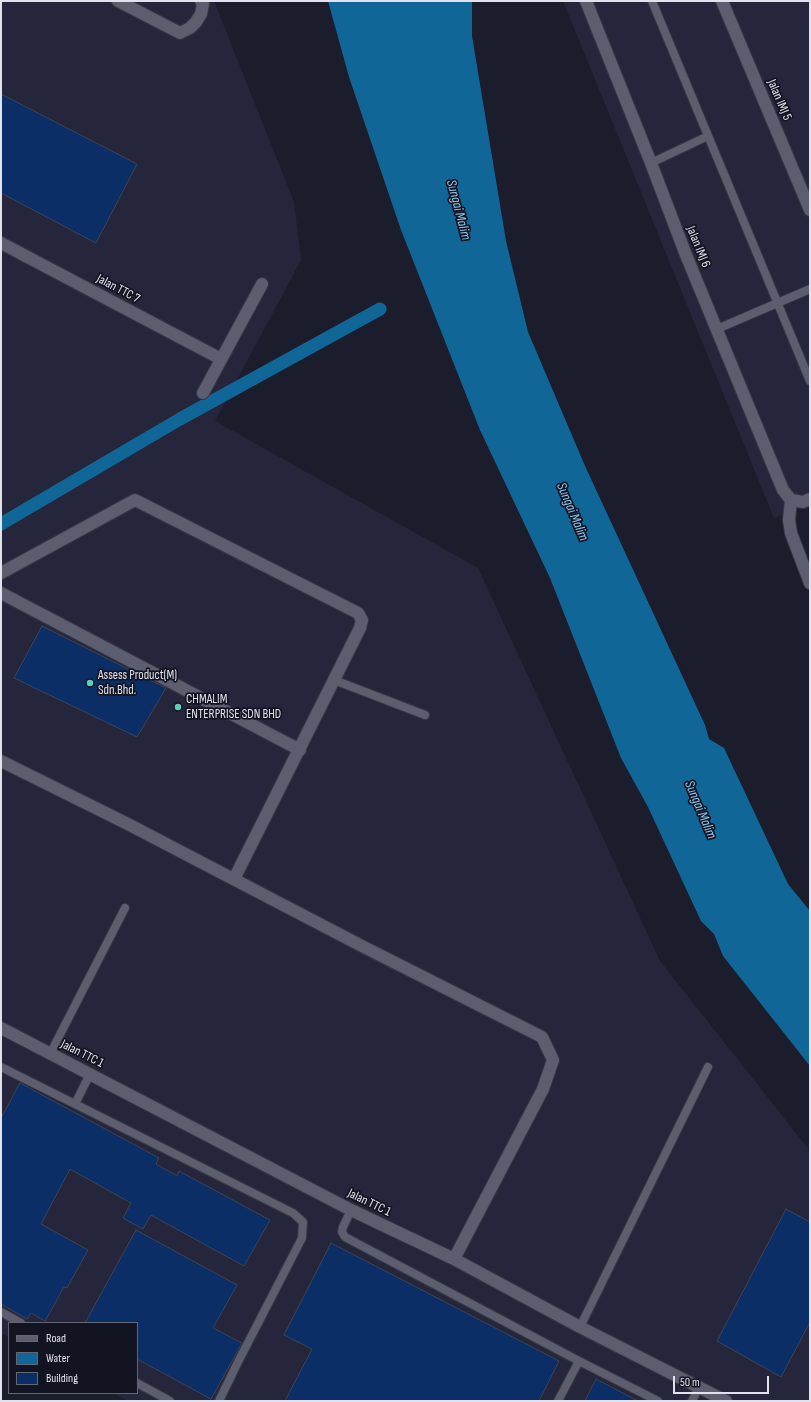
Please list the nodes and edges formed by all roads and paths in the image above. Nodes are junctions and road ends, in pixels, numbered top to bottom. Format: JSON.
{"nodes":[{"id":1,"x":118,"y":1,"type":"edge"},
{"id":2,"x":201,"y":1,"type":"edge"},
{"id":3,"x":586,"y":1,"type":"edge"},
{"id":4,"x":652,"y":1,"type":"edge"},
{"id":5,"x":722,"y":1,"type":"edge"},
{"id":6,"x":708,"y":136,"type":"junction"},
{"id":7,"x":651,"y":163,"type":"junction"},
{"id":8,"x":810,"y":210,"type":"edge"},
{"id":9,"x":1,"y":243,"type":"edge"},
{"id":10,"x":262,"y":284,"type":"dead end"},
{"id":11,"x":810,"y":289,"type":"edge"},
{"id":12,"x":777,"y":303,"type":"junction"},
{"id":13,"x":717,"y":329,"type":"junction"},
{"id":14,"x":221,"y":359,"type":"junction"},
{"id":15,"x":810,"y":382,"type":"edge"},
{"id":16,"x":202,"y":393,"type":"dead end"},
{"id":17,"x":810,"y":499,"type":"edge"},
{"id":18,"x":791,"y":500,"type":"junction"},
{"id":19,"x":806,"y":560,"type":"edge"},
{"id":20,"x":1,"y":573,"type":"edge"},
{"id":21,"x":810,"y":583,"type":"edge"},
{"id":22,"x":1,"y":593,"type":"edge"},
{"id":23,"x":334,"y":680,"type":"junction"},
{"id":24,"x":425,"y":715,"type":"dead end"},
{"id":25,"x":300,"y":750,"type":"junction"},
{"id":26,"x":1,"y":761,"type":"edge"},
{"id":27,"x":234,"y":879,"type":"junction"},
{"id":28,"x":125,"y":908,"type":"dead end"},
{"id":29,"x":1,"y":1028,"type":"edge"},
{"id":30,"x":50,"y":1054,"type":"junction"},
{"id":31,"x":1,"y":1067,"type":"edge"},
{"id":32,"x":708,"y":1067,"type":"dead end"},
{"id":33,"x":90,"y":1074,"type":"junction"},
{"id":34,"x":75,"y":1104,"type":"junction"},
{"id":35,"x":351,"y":1210,"type":"junction"},
{"id":36,"x":454,"y":1259,"type":"junction"},
{"id":37,"x":1,"y":1312,"type":"edge"},
{"id":38,"x":19,"y":1322,"type":"edge"},
{"id":39,"x":580,"y":1327,"type":"junction"},
{"id":40,"x":579,"y":1361,"type":"junction"},
{"id":41,"x":138,"y":1384,"type":"edge"},
{"id":42,"x":699,"y":1387,"type":"junction"},
{"id":43,"x":170,"y":1401,"type":"edge"},
{"id":44,"x":219,"y":1401,"type":"edge"},
{"id":45,"x":558,"y":1401,"type":"edge"},
{"id":46,"x":658,"y":1401,"type":"edge"},
{"id":47,"x":692,"y":1401,"type":"edge"},
{"id":48,"x":726,"y":1401,"type":"edge"}],
"edges":[{"from":1,"to":2,"type":"street"},
{"from":3,"to":7,"type":"street","name":"Jalan IMJ 6"},
{"from":4,"to":6,"type":"lane"},
{"from":5,"to":8,"type":"street","name":"Jalan IMJ 5"},
{"from":6,"to":7,"type":"lane"},
{"from":6,"to":12,"type":"lane"},
{"from":7,"to":13,"type":"street","name":"Jalan IMJ 6"},
{"from":9,"to":14,"type":"street","name":"Jalan TTC 7"},
{"from":10,"to":14,"type":"street"},
{"from":11,"to":12,"type":"lane"},
{"from":12,"to":13,"type":"lane"},
{"from":12,"to":15,"type":"lane"},
{"from":13,"to":18,"type":"street","name":"Jalan IMJ 6"},
{"from":14,"to":16,"type":"street"},
{"from":17,"to":18,"type":"street"},
{"from":18,"to":19,"type":"street"},
{"from":19,"to":21,"type":"street"},
{"from":20,"to":23,"type":"street"},
{"from":22,"to":25,"type":"street"},
{"from":23,"to":24,"type":"lane"},
{"from":23,"to":25,"type":"street"},
{"from":25,"to":27,"type":"street"},
{"from":26,"to":27,"type":"street"},
{"from":27,"to":36,"type":"street"},
{"from":28,"to":30,"type":"lane"},
{"from":29,"to":30,"type":"street","name":"Jalan TTC 1"},
{"from":30,"to":33,"type":"street","name":"Jalan TTC 1"},
{"from":31,"to":34,"type":"lane"},
{"from":32,"to":39,"type":"lane"},
{"from":33,"to":34,"type":"lane"},
{"from":33,"to":35,"type":"street","name":"Jalan TTC 1"},
{"from":34,"to":44,"type":"lane"},
{"from":35,"to":36,"type":"street","name":"Jalan TTC 1"},
{"from":35,"to":40,"type":"lane"},
{"from":36,"to":39,"type":"street","name":"Jalan TTC 1"},
{"from":37,"to":38,"type":"lane"},
{"from":39,"to":42,"type":"street","name":"Jalan TTC 1"},
{"from":40,"to":45,"type":"lane"},
{"from":40,"to":46,"type":"lane"},
{"from":41,"to":43,"type":"lane"},
{"from":42,"to":47,"type":"lane"},
{"from":42,"to":48,"type":"street","name":"Jalan TTC 1"}]}
